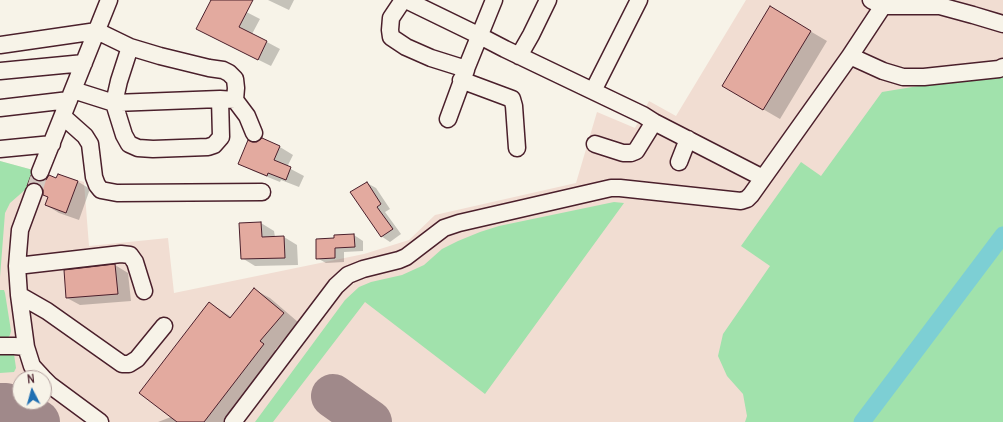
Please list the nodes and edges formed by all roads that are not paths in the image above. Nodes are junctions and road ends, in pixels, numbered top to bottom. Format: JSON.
{"nodes":[{"id":1,"x":109,"y":0,"type":"edge"},
{"id":2,"x":403,"y":0,"type":"edge"},
{"id":3,"x":406,"y":0,"type":"edge"},
{"id":4,"x":494,"y":0,"type":"edge"},
{"id":5,"x":548,"y":0,"type":"edge"},
{"id":6,"x":639,"y":0,"type":"edge"},
{"id":7,"x":877,"y":3,"type":"edge"},
{"id":8,"x":1003,"y":24,"type":"edge"},
{"id":9,"x":97,"y":31,"type":"junction"},
{"id":10,"x":480,"y":36,"type":"junction"},
{"id":11,"x":0,"y":45,"type":"edge"},
{"id":12,"x":130,"y":47,"type":"junction"},
{"id":13,"x":519,"y":56,"type":"junction"},
{"id":14,"x":850,"y":56,"type":"junction"},
{"id":15,"x":84,"y":63,"type":"junction"},
{"id":16,"x":1003,"y":67,"type":"edge"},
{"id":17,"x":0,"y":71,"type":"edge"},
{"id":18,"x":464,"y":74,"type":"junction"},
{"id":19,"x":593,"y":91,"type":"junction"},
{"id":20,"x":71,"y":95,"type":"junction"},
{"id":21,"x":227,"y":100,"type":"junction"},
{"id":22,"x":114,"y":103,"type":"junction"},
{"id":23,"x":0,"y":108,"type":"edge"},
{"id":24,"x":62,"y":118,"type":"junction"},
{"id":25,"x":448,"y":119,"type":"dead end"},
{"id":26,"x":654,"y":122,"type":"junction"},
{"id":27,"x":254,"y":133,"type":"dead end"},
{"id":28,"x":688,"y":140,"type":"junction"},
{"id":29,"x":52,"y":144,"type":"junction"},
{"id":30,"x":596,"y":144,"type":"dead end"},
{"id":31,"x":518,"y":148,"type":"dead end"},
{"id":32,"x":0,"y":149,"type":"edge"},
{"id":33,"x":679,"y":162,"type":"dead end"},
{"id":34,"x":40,"y":172,"type":"tunnel mouth"},
{"id":35,"x":763,"y":178,"type":"junction"},
{"id":36,"x":34,"y":192,"type":"tunnel mouth"},
{"id":37,"x":262,"y":192,"type":"dead end"},
{"id":38,"x":17,"y":266,"type":"junction"},
{"id":39,"x":144,"y":291,"type":"dead end"},
{"id":40,"x":20,"y":295,"type":"junction"},
{"id":41,"x":164,"y":326,"type":"dead end"},
{"id":42,"x":0,"y":346,"type":"edge"},
{"id":43,"x":26,"y":347,"type":"junction"},
{"id":44,"x":36,"y":370,"type":"edge"},
{"id":45,"x":52,"y":386,"type":"edge"},
{"id":46,"x":100,"y":422,"type":"edge"},
{"id":47,"x":233,"y":422,"type":"edge"}],
"edges":[{"from":1,"to":9,"type":"lane"},
{"from":2,"to":18,"type":"lane"},
{"from":3,"to":10,"type":"lane"},
{"from":4,"to":10,"type":"lane"},
{"from":5,"to":13,"type":"lane"},
{"from":6,"to":19,"type":"lane"},
{"from":7,"to":8,"type":"lane"},
{"from":7,"to":14,"type":"lane"},
{"from":9,"to":11,"type":"lane"},
{"from":9,"to":12,"type":"lane"},
{"from":9,"to":15,"type":"lane"},
{"from":10,"to":13,"type":"lane"},
{"from":10,"to":18,"type":"lane"},
{"from":12,"to":21,"type":"lane"},
{"from":12,"to":22,"type":"lane"},
{"from":13,"to":19,"type":"lane"},
{"from":14,"to":16,"type":"lane"},
{"from":14,"to":35,"type":"lane"},
{"from":15,"to":17,"type":"lane"},
{"from":15,"to":20,"type":"lane"},
{"from":18,"to":25,"type":"lane"},
{"from":18,"to":31,"type":"lane"},
{"from":19,"to":26,"type":"lane"},
{"from":20,"to":22,"type":"lane"},
{"from":20,"to":23,"type":"lane"},
{"from":20,"to":24,"type":"lane"},
{"from":21,"to":22,"type":"lane"},
{"from":21,"to":22,"type":"lane"},
{"from":21,"to":27,"type":"lane"},
{"from":24,"to":29,"type":"lane"},
{"from":24,"to":37,"type":"lane"},
{"from":26,"to":28,"type":"lane"},
{"from":26,"to":30,"type":"lane"},
{"from":28,"to":33,"type":"lane"},
{"from":28,"to":35,"type":"lane"},
{"from":29,"to":32,"type":"lane"},
{"from":29,"to":34,"type":"lane"},
{"from":35,"to":47,"type":"lane"},
{"from":36,"to":38,"type":"lane"},
{"from":38,"to":39,"type":"lane"},
{"from":38,"to":40,"type":"lane"},
{"from":40,"to":41,"type":"lane"},
{"from":40,"to":43,"type":"lane"},
{"from":42,"to":43,"type":"lane"},
{"from":43,"to":44,"type":"lane"},
{"from":45,"to":46,"type":"lane"}]}
